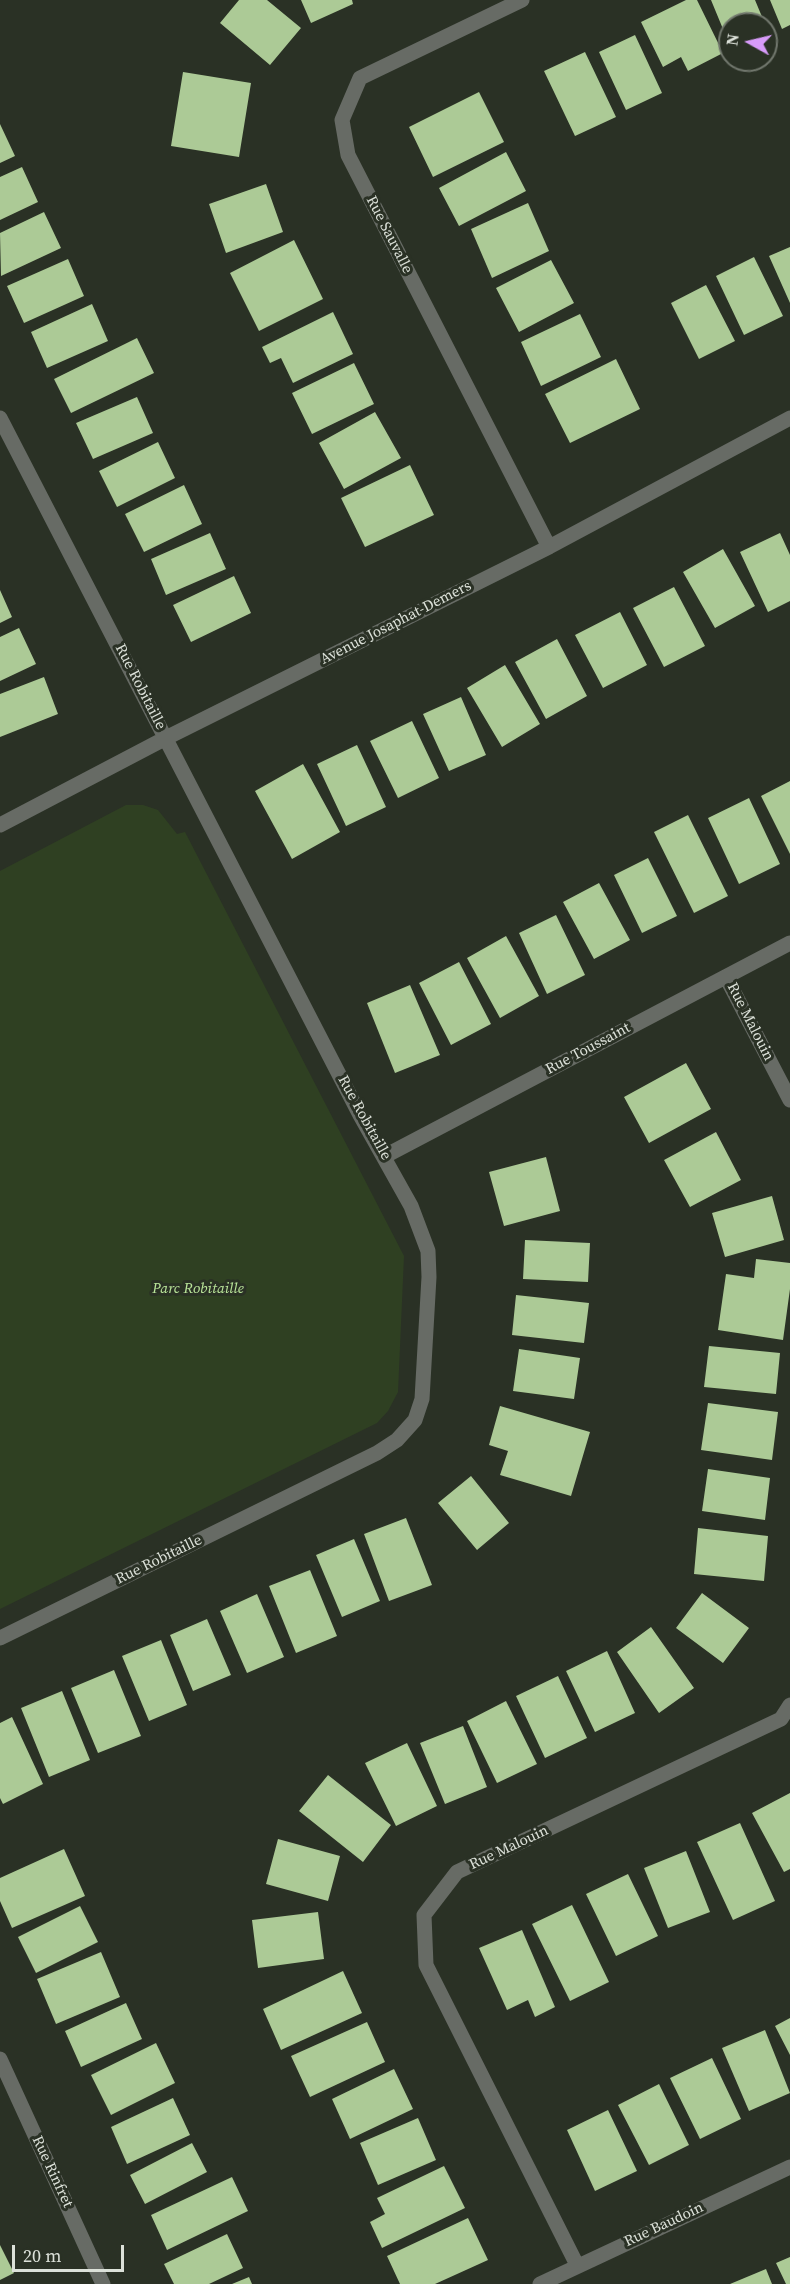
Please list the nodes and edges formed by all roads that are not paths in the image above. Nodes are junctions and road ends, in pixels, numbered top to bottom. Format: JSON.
{"nodes":[{"id":1,"x":522,"y":0,"type":"edge"},
{"id":2,"x":0,"y":418,"type":"edge"},
{"id":3,"x":790,"y":418,"type":"edge"},
{"id":4,"x":549,"y":547,"type":"junction"},
{"id":5,"x":166,"y":738,"type":"junction"},
{"id":6,"x":0,"y":825,"type":"edge"},
{"id":7,"x":790,"y":943,"type":"edge"},
{"id":8,"x":726,"y":977,"type":"junction"},
{"id":9,"x":790,"y":1100,"type":"edge"},
{"id":10,"x":385,"y":1156,"type":"junction"},
{"id":11,"x":0,"y":1638,"type":"edge"},
{"id":12,"x":790,"y":1705,"type":"edge"},
{"id":13,"x":0,"y":2059,"type":"edge"},
{"id":14,"x":790,"y":2167,"type":"edge"},
{"id":15,"x":577,"y":2265,"type":"junction"},
{"id":16,"x":103,"y":2284,"type":"edge"},
{"id":17,"x":540,"y":2284,"type":"edge"}],
"edges":[{"from":1,"to":4,"type":"street","name":"Rue Sauvalle"},
{"from":2,"to":5,"type":"street","name":"Rue Robitaille"},
{"from":3,"to":4,"type":"street","name":"Avenue Josaphat-Demers"},
{"from":4,"to":5,"type":"street","name":"Avenue Josaphat-Demers"},
{"from":5,"to":6,"type":"street","name":"Avenue Josaphat-Demers"},
{"from":5,"to":10,"type":"street","name":"Rue Robitaille"},
{"from":7,"to":8,"type":"street","name":"Rue Toussaint"},
{"from":8,"to":9,"type":"street","name":"Rue Malouin"},
{"from":8,"to":10,"type":"street","name":"Rue Toussaint"},
{"from":10,"to":11,"type":"street","name":"Rue Robitaille"},
{"from":12,"to":15,"type":"street","name":"Rue Malouin"},
{"from":13,"to":16,"type":"street","name":"Rue Rinfret"},
{"from":14,"to":15,"type":"street","name":"Rue Baudoin"},
{"from":15,"to":17,"type":"street","name":"Rue Baudoin"}]}
